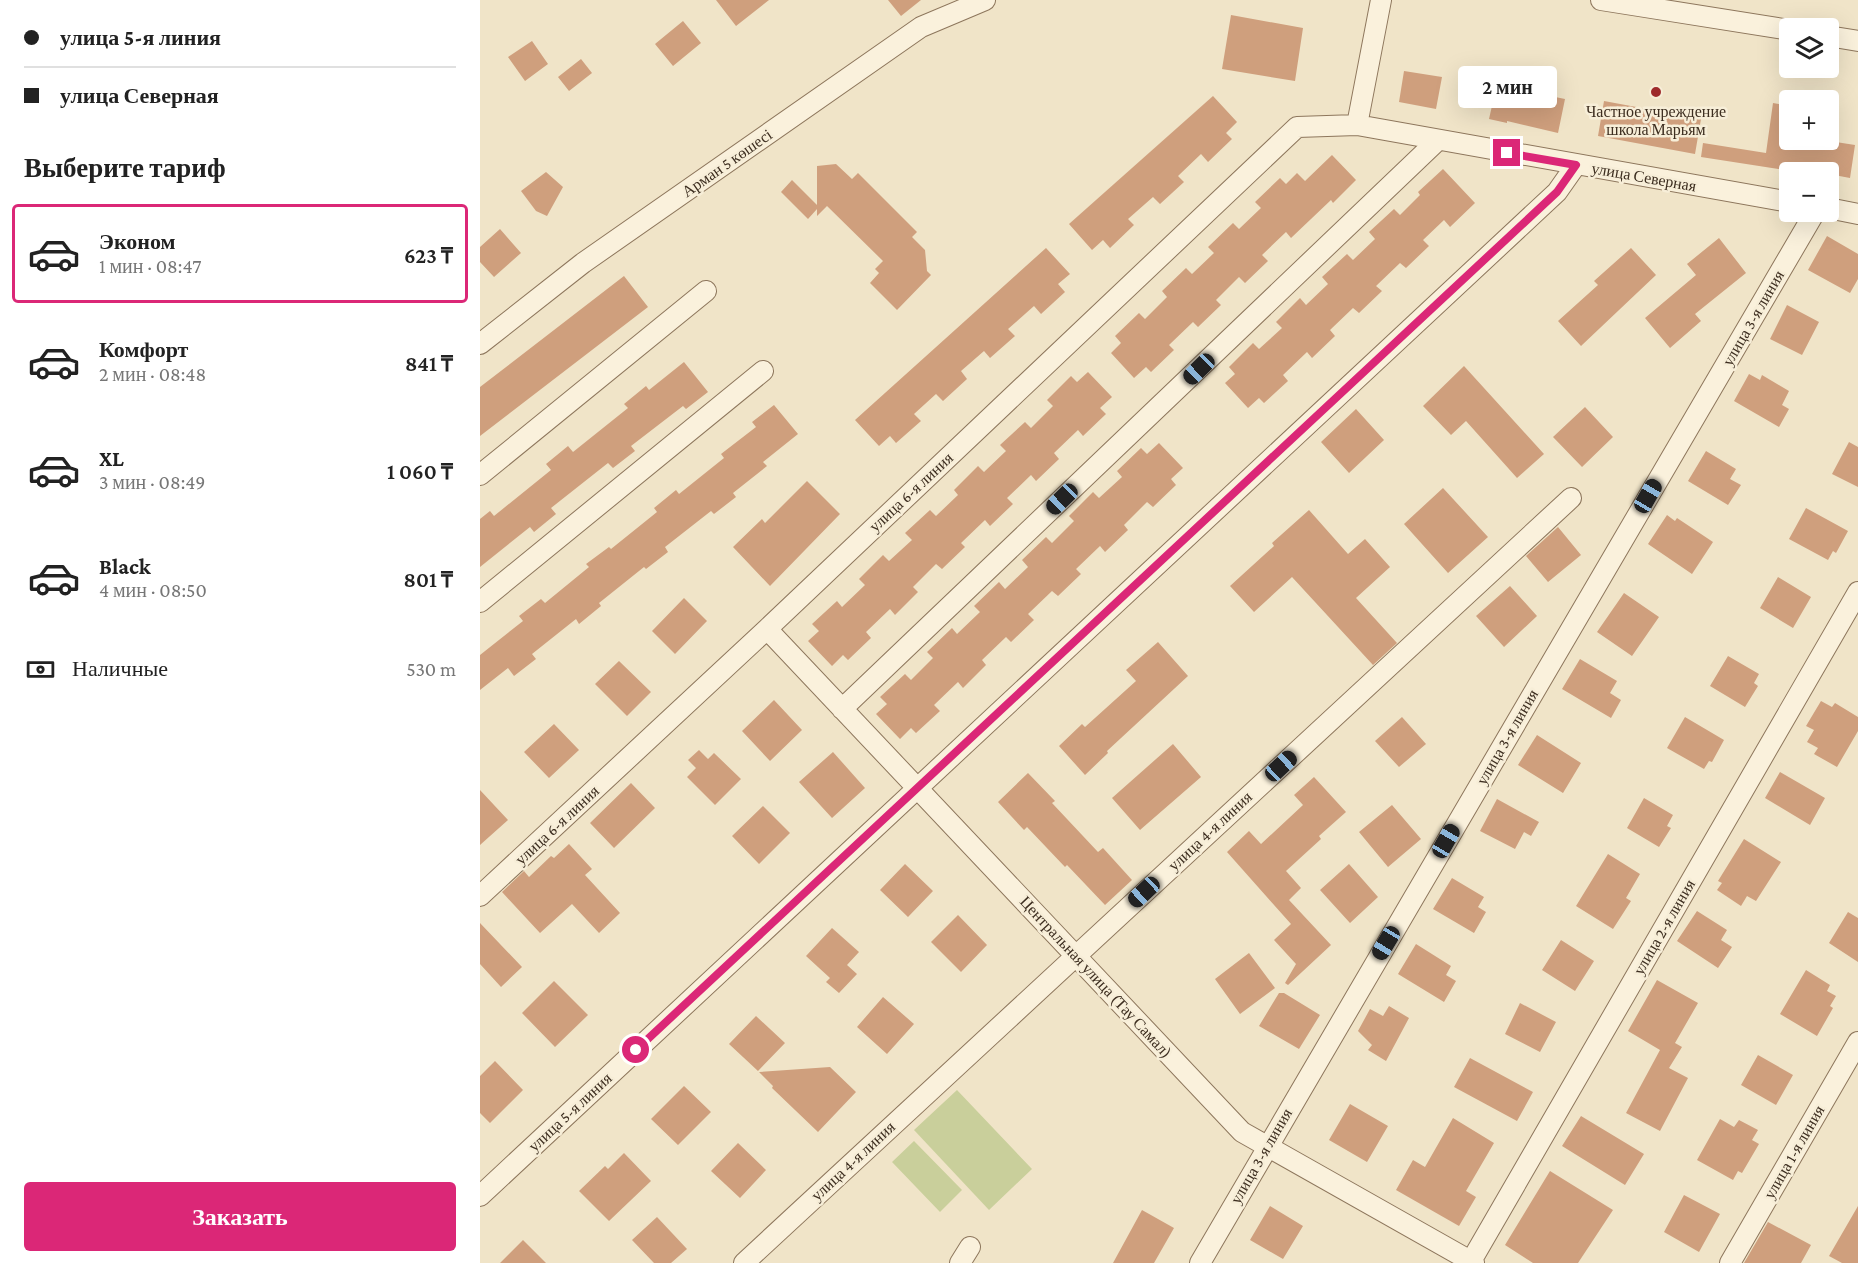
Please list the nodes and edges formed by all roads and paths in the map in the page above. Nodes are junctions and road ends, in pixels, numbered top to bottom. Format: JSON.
{"nodes":[{"id":1,"x":986,"y":0,"type":"edge"},
{"id":2,"x":1382,"y":0,"type":"edge"},
{"id":3,"x":1600,"y":0,"type":"edge"},
{"id":4,"x":1779,"y":28,"type":"edge"},
{"id":5,"x":1839,"y":38,"type":"edge"},
{"id":6,"x":1858,"y":41,"type":"edge"},
{"id":7,"x":1357,"y":125,"type":"junction"},
{"id":8,"x":1438,"y":140,"type":"junction"},
{"id":9,"x":1576,"y":165,"type":"junction"},
{"id":10,"x":1779,"y":200,"type":"edge"},
{"id":11,"x":1839,"y":210,"type":"edge"},
{"id":12,"x":1858,"y":214,"type":"edge"},
{"id":13,"x":1809,"y":222,"type":"edge"},
{"id":14,"x":706,"y":291,"type":"dead end"},
{"id":15,"x":480,"y":344,"type":"edge"},
{"id":16,"x":763,"y":371,"type":"dead end"},
{"id":17,"x":480,"y":475,"type":"edge"},
{"id":18,"x":1571,"y":498,"type":"dead end"},
{"id":19,"x":1858,"y":592,"type":"edge"},
{"id":20,"x":480,"y":602,"type":"edge"},
{"id":21,"x":767,"y":629,"type":"junction"},
{"id":22,"x":842,"y":709,"type":"junction"},
{"id":23,"x":918,"y":788,"type":"junction"},
{"id":24,"x":480,"y":896,"type":"edge"},
{"id":25,"x":1076,"y":955,"type":"junction"},
{"id":26,"x":1858,"y":1042,"type":"edge"},
{"id":27,"x":1267,"y":1146,"type":"junction"},
{"id":28,"x":480,"y":1196,"type":"edge"},
{"id":29,"x":1472,"y":1262,"type":"edge"},
{"id":30,"x":744,"y":1263,"type":"edge"},
{"id":31,"x":1200,"y":1263,"type":"edge"},
{"id":32,"x":1730,"y":1263,"type":"edge"}],
"edges":[{"from":1,"to":15,"type":"street","name":"Арман 5 көшесі"},
{"from":2,"to":7,"type":"street"},
{"from":3,"to":4,"type":"street"},
{"from":5,"to":6,"type":"street"},
{"from":7,"to":8,"type":"street","name":"улица Северная"},
{"from":7,"to":21,"type":"street","name":"улица 6-я линия"},
{"from":8,"to":9,"type":"street","name":"улица Северная"},
{"from":8,"to":22,"type":"street"},
{"from":9,"to":10,"type":"street","name":"улица Северная"},
{"from":9,"to":23,"type":"street","name":"улица 5-я линия"},
{"from":11,"to":12,"type":"street"},
{"from":13,"to":27,"type":"street","name":"улица 3-я линия"},
{"from":14,"to":17,"type":"street"},
{"from":16,"to":20,"type":"street"},
{"from":18,"to":25,"type":"street","name":"улица 4-я линия"},
{"from":19,"to":29,"type":"street","name":"улица 2-я линия"},
{"from":21,"to":22,"type":"street","name":"Центральная улица (Тау Самал)"},
{"from":21,"to":24,"type":"street","name":"улица 6-я линия"},
{"from":22,"to":23,"type":"street","name":"Центральная улица (Тау Самал)"},
{"from":23,"to":25,"type":"street","name":"Центральная улица (Тау Самал)"},
{"from":23,"to":28,"type":"street","name":"улица 5-я линия"},
{"from":25,"to":27,"type":"street","name":"Центральная улица (Тау Самал)"},
{"from":25,"to":30,"type":"street","name":"улица 4-я линия"},
{"from":26,"to":32,"type":"street","name":"улица 1-я линия"},
{"from":27,"to":29,"type":"street","name":"Центральная улица (Тау Самал)"},
{"from":27,"to":31,"type":"street","name":"улица 3-я линия"}]}
